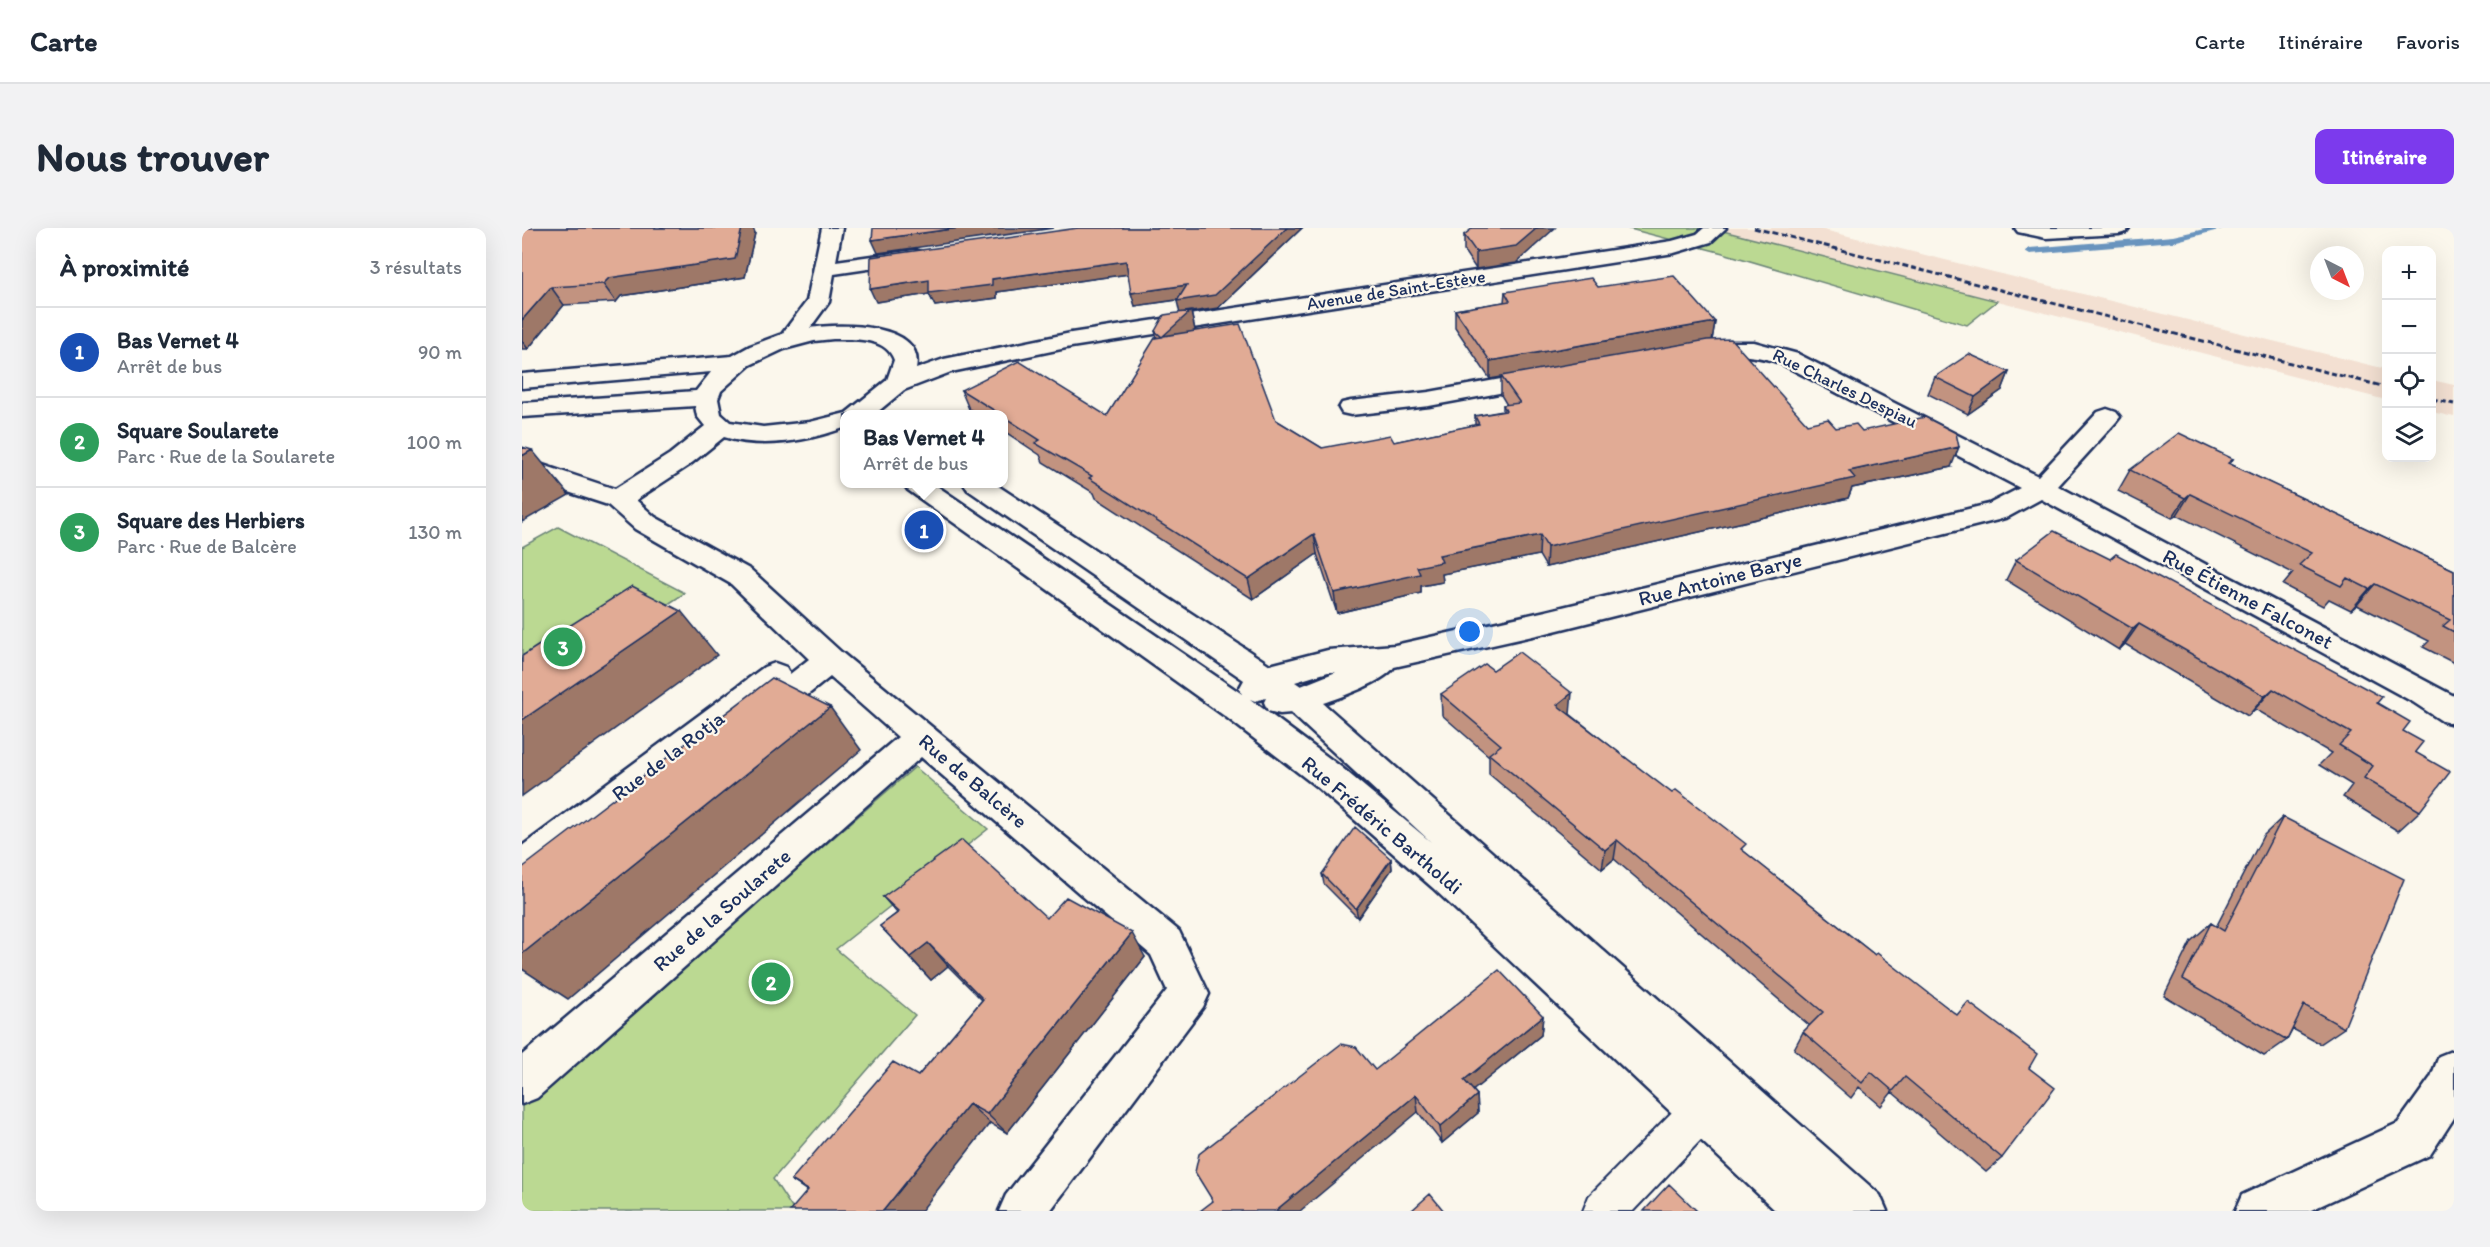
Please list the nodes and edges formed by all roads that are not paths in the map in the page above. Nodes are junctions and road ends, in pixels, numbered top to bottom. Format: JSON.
{"nodes":[{"id":1,"x":832,"y":228,"type":"edge"},
{"id":2,"x":1716,"y":228,"type":"edge"},
{"id":3,"x":2025,"y":228,"type":"edge"},
{"id":4,"x":2119,"y":228,"type":"edge"},
{"id":5,"x":937,"y":253,"type":"edge"},
{"id":6,"x":824,"y":269,"type":"junction"},
{"id":7,"x":818,"y":302,"type":"junction"},
{"id":8,"x":850,"y":332,"type":"junction"},
{"id":9,"x":790,"y":339,"type":"junction"},
{"id":10,"x":1071,"y":340,"type":"junction"},
{"id":11,"x":917,"y":347,"type":"junction"},
{"id":12,"x":1669,"y":356,"type":"edge"},
{"id":13,"x":737,"y":363,"type":"junction"},
{"id":14,"x":1566,"y":375,"type":"edge"},
{"id":15,"x":522,"y":381,"type":"edge"},
{"id":16,"x":898,"y":384,"type":"junction"},
{"id":17,"x":884,"y":408,"type":"edge"},
{"id":18,"x":1351,"y":408,"type":"dead end"},
{"id":19,"x":522,"y":410,"type":"edge"},
{"id":20,"x":713,"y":412,"type":"junction"},
{"id":21,"x":2107,"y":417,"type":"dead end"},
{"id":22,"x":840,"y":421,"type":"edge"},
{"id":23,"x":808,"y":431,"type":"junction"},
{"id":24,"x":840,"y":441,"type":"edge"},
{"id":25,"x":522,"y":466,"type":"edge"},
{"id":26,"x":924,"y":488,"type":"edge"},
{"id":27,"x":983,"y":488,"type":"edge"},
{"id":28,"x":2041,"y":488,"type":"junction"},
{"id":29,"x":618,"y":499,"type":"junction"},
{"id":30,"x":822,"y":653,"type":"junction"},
{"id":31,"x":1395,"y":656,"type":"junction"},
{"id":32,"x":1265,"y":678,"type":"junction"},
{"id":33,"x":1298,"y":700,"type":"junction"},
{"id":34,"x":1238,"y":708,"type":"junction"},
{"id":35,"x":2454,"y":712,"type":"edge"},
{"id":36,"x":921,"y":737,"type":"junction"},
{"id":37,"x":522,"y":867,"type":"edge"},
{"id":38,"x":522,"y":899,"type":"edge"},
{"id":39,"x":2454,"y":1071,"type":"edge"},
{"id":40,"x":522,"y":1083,"type":"edge"},
{"id":41,"x":1701,"y":1111,"type":"junction"},
{"id":42,"x":1022,"y":1211,"type":"edge"},
{"id":43,"x":1604,"y":1211,"type":"edge"},
{"id":44,"x":1810,"y":1211,"type":"edge"},
{"id":45,"x":1864,"y":1211,"type":"edge"},
{"id":46,"x":2258,"y":1211,"type":"edge"}],
"edges":[{"from":1,"to":6,"type":"street"},
{"from":2,"to":10,"type":"street","name":"Avenue de Saint-Estève"},
{"from":3,"to":4,"type":"street"},
{"from":5,"to":6,"type":"street"},
{"from":6,"to":7,"type":"street"},
{"from":7,"to":8,"type":"street"},
{"from":7,"to":9,"type":"street"},
{"from":8,"to":9,"type":"street"},
{"from":8,"to":11,"type":"street"},
{"from":9,"to":13,"type":"street"},
{"from":10,"to":11,"type":"street","name":"Avenue de Saint-Estève"},
{"from":10,"to":16,"type":"street","name":"Avenue de Saint-Estève"},
{"from":11,"to":16,"type":"street"},
{"from":12,"to":28,"type":"street","name":"Rue Charles Despiau"},
{"from":13,"to":15,"type":"street"},
{"from":13,"to":20,"type":"street"},
{"from":14,"to":18,"type":"street"},
{"from":16,"to":17,"type":"street"},
{"from":19,"to":20,"type":"street"},
{"from":20,"to":23,"type":"street"},
{"from":20,"to":29,"type":"street"},
{"from":21,"to":28,"type":"street","name":"Rue Antoine Barye"},
{"from":22,"to":23,"type":"street"},
{"from":23,"to":24,"type":"street"},
{"from":25,"to":29,"type":"street"},
{"from":26,"to":34,"type":"street","name":"Rue Frédéric Bartholdi"},
{"from":27,"to":32,"type":"street","name":"Rue Frédéric Bartholdi"},
{"from":28,"to":31,"type":"street","name":"Rue Antoine Barye"},
{"from":28,"to":35,"type":"street","name":"Rue Étienne Falconet"},
{"from":29,"to":30,"type":"street","name":"Rue de Balcère"},
{"from":30,"to":36,"type":"street","name":"Rue de Balcère"},
{"from":30,"to":37,"type":"street","name":"Rue de la Rotja"},
{"from":30,"to":38,"type":"street","name":"Rue de la Rotja"},
{"from":31,"to":32,"type":"street","name":"Rue Antoine Barye"},
{"from":31,"to":33,"type":"street","name":"Rue Antoine Barye"},
{"from":32,"to":33,"type":"street","name":"Rue Frédéric Bartholdi"},
{"from":32,"to":34,"type":"street"},
{"from":33,"to":34,"type":"street","name":"Rue Antoine Barye"},
{"from":33,"to":45,"type":"street","name":"Rue Frédéric Bartholdi"},
{"from":34,"to":41,"type":"street","name":"Rue Frédéric Bartholdi"},
{"from":36,"to":40,"type":"street","name":"Rue de la Soularete"},
{"from":36,"to":42,"type":"street","name":"Rue de Balcère"},
{"from":39,"to":46,"type":"street"},
{"from":41,"to":43,"type":"lane"},
{"from":41,"to":44,"type":"street","name":"Rue Frédéric Bartholdi"}]}
